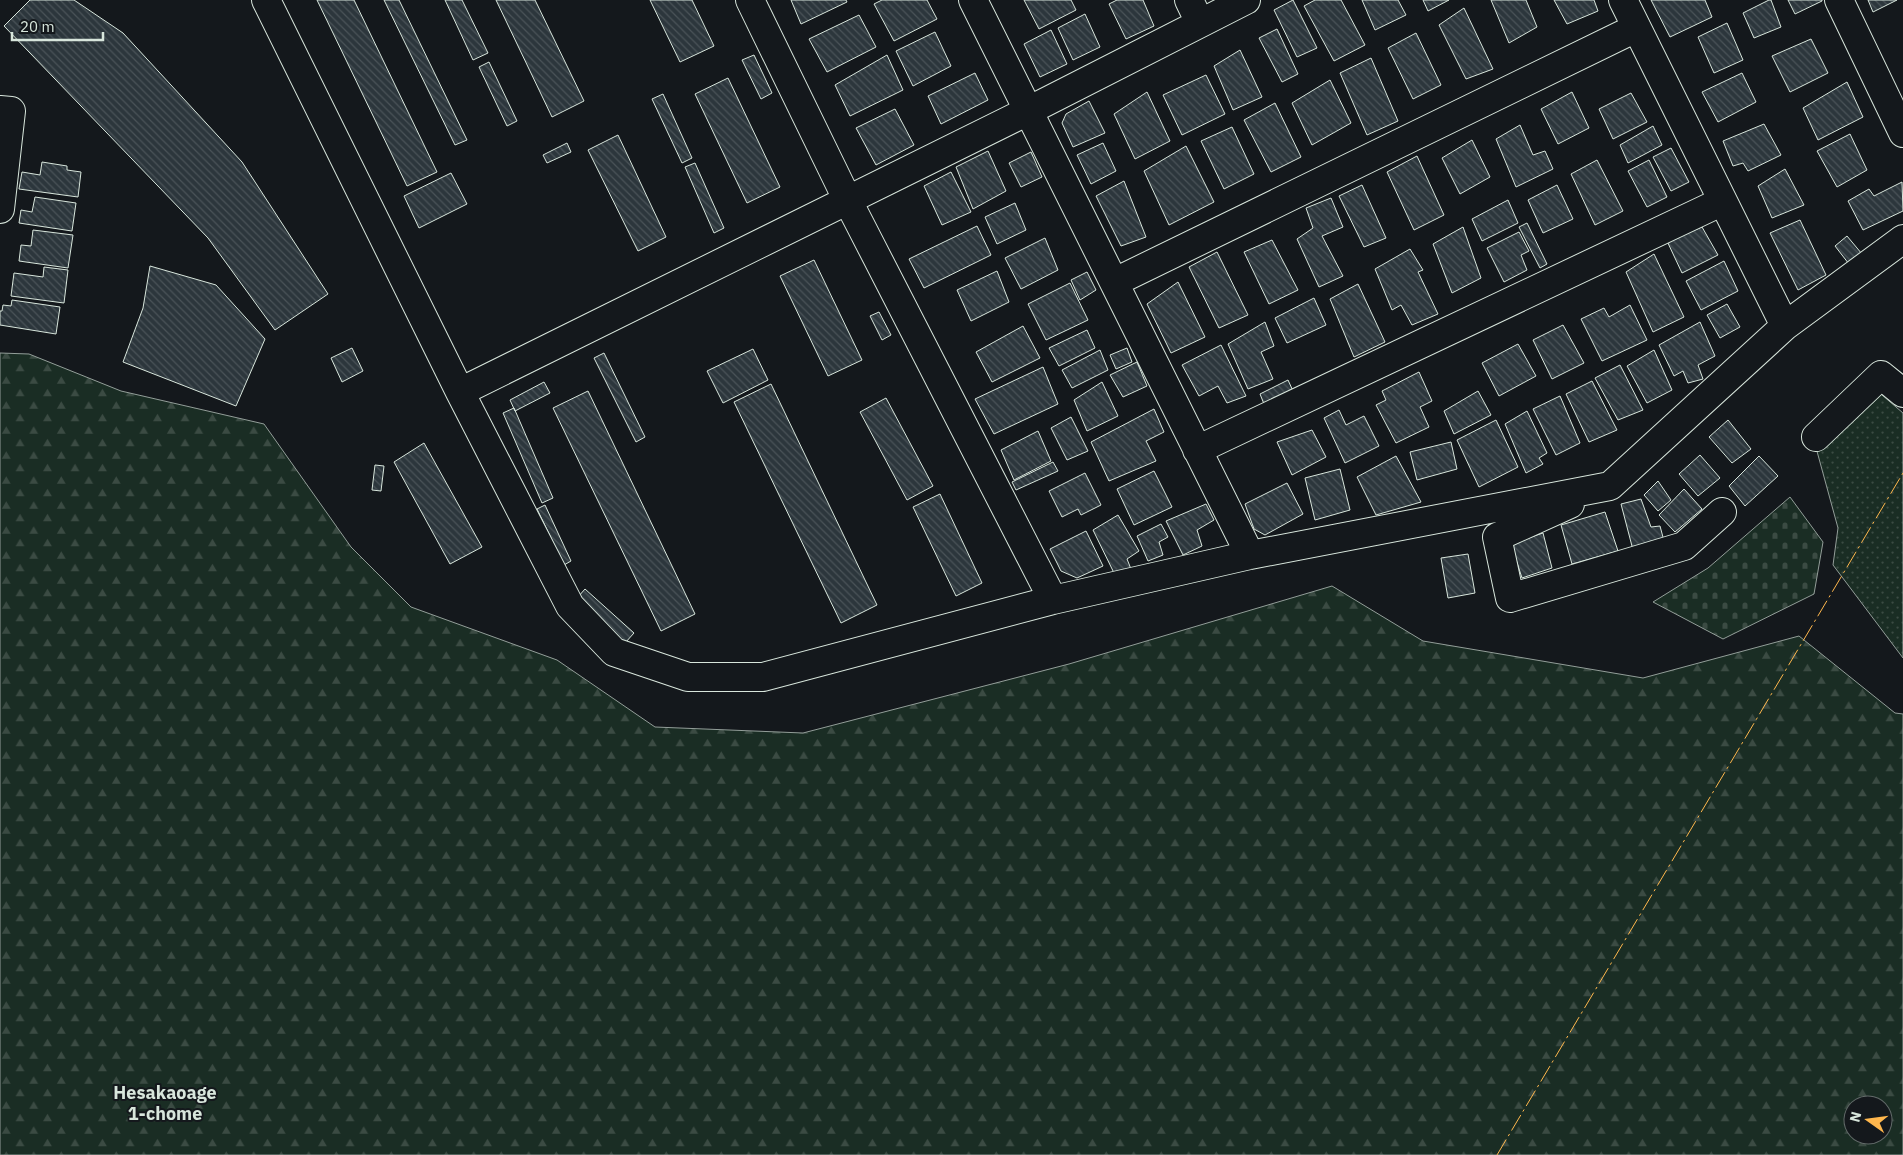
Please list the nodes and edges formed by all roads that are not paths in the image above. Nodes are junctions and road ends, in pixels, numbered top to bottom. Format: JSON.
{"nodes":[{"id":1,"x":266,"y":0,"type":"edge"},
{"id":2,"x":750,"y":0,"type":"edge"},
{"id":3,"x":973,"y":0,"type":"edge"},
{"id":4,"x":1246,"y":0,"type":"edge"},
{"id":5,"x":1623,"y":0,"type":"edge"},
{"id":6,"x":1839,"y":0,"type":"edge"},
{"id":7,"x":1195,"y":11,"type":"edge"},
{"id":8,"x":1636,"y":28,"type":"junction"},
{"id":9,"x":0,"y":110,"type":"edge"},
{"id":10,"x":1028,"y":111,"type":"junction"},
{"id":11,"x":1903,"y":133,"type":"edge"},
{"id":12,"x":848,"y":201,"type":"junction"},
{"id":13,"x":1721,"y":202,"type":"junction"},
{"id":14,"x":0,"y":208,"type":"edge"},
{"id":15,"x":1903,"y":240,"type":"edge"},
{"id":16,"x":1115,"y":282,"type":"junction"},
{"id":17,"x":1785,"y":326,"type":"junction"},
{"id":18,"x":460,"y":392,"type":"junction"},
{"id":19,"x":1903,"y":393,"type":"edge"},
{"id":20,"x":1816,"y":437,"type":"dead end"},
{"id":21,"x":1197,"y":450,"type":"junction"},
{"id":22,"x":1610,"y":486,"type":"junction"},
{"id":23,"x":1722,"y":512,"type":"dead end"},
{"id":24,"x":1250,"y":555,"type":"junction"},
{"id":25,"x":1053,"y":600,"type":"junction"}],
"edges":[{"from":1,"to":18,"type":"street"},
{"from":2,"to":12,"type":"street"},
{"from":3,"to":10,"type":"street"},
{"from":4,"to":7,"type":"street"},
{"from":5,"to":8,"type":"street"},
{"from":6,"to":11,"type":"street"},
{"from":7,"to":10,"type":"street"},
{"from":8,"to":13,"type":"street"},
{"from":8,"to":16,"type":"street"},
{"from":9,"to":14,"type":"street"},
{"from":10,"to":12,"type":"street"},
{"from":10,"to":16,"type":"street"},
{"from":12,"to":18,"type":"street"},
{"from":12,"to":25,"type":"street"},
{"from":13,"to":17,"type":"street"},
{"from":13,"to":21,"type":"street"},
{"from":15,"to":17,"type":"street"},
{"from":16,"to":21,"type":"street"},
{"from":17,"to":22,"type":"street"},
{"from":18,"to":25,"type":"street"},
{"from":19,"to":20,"type":"street"},
{"from":21,"to":24,"type":"street"},
{"from":22,"to":23,"type":"street"},
{"from":22,"to":24,"type":"street"},
{"from":24,"to":25,"type":"street"}]}
